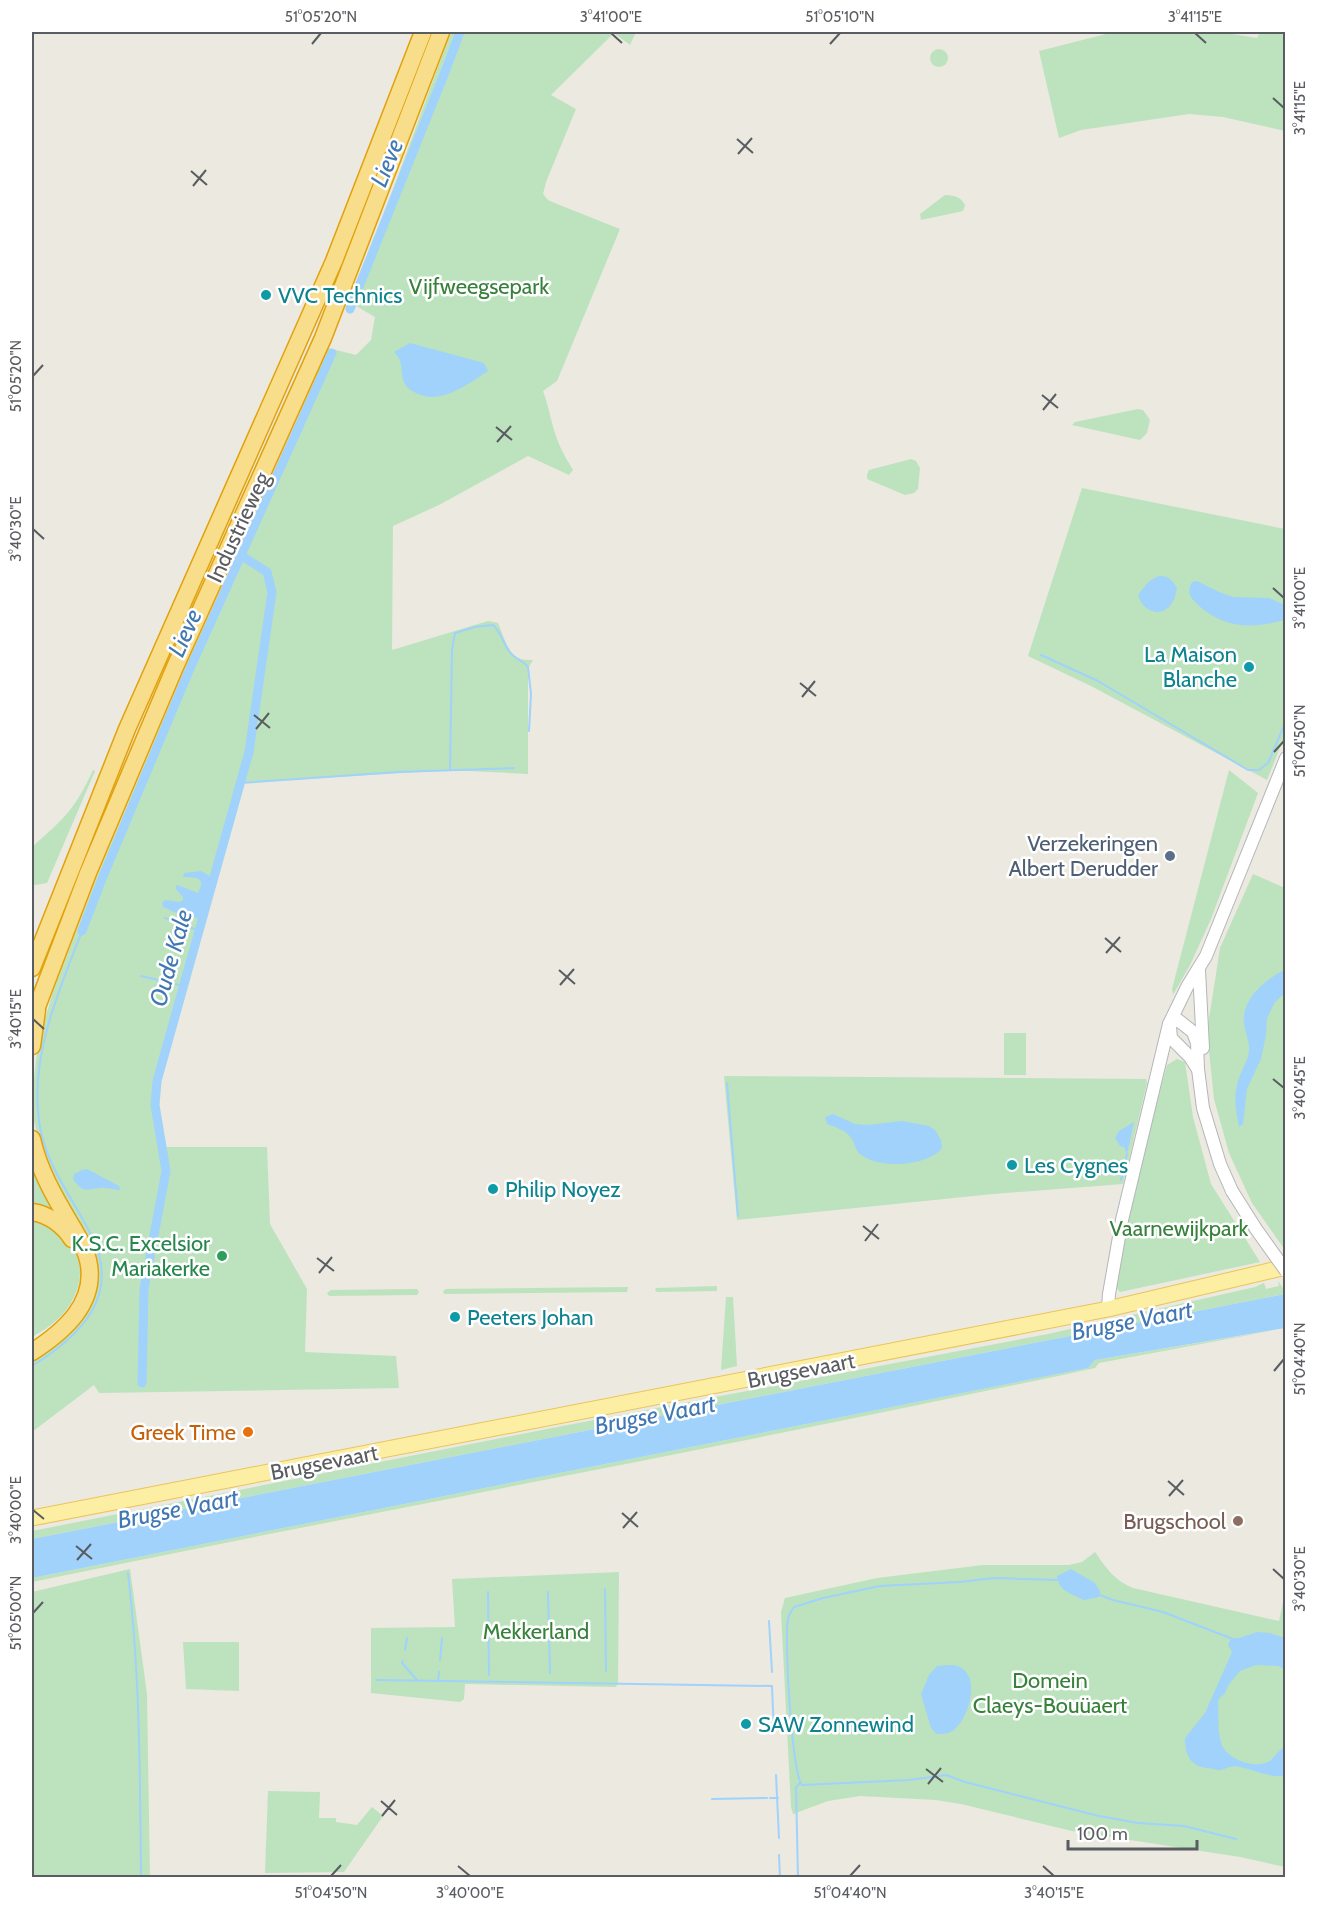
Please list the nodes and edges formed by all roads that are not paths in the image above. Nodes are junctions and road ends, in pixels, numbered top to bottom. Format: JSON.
{"nodes":[{"id":1,"x":423,"y":32,"type":"edge"},
{"id":2,"x":441,"y":32,"type":"edge"},
{"id":3,"x":1286,"y":758,"type":"edge"},
{"id":4,"x":35,"y":955,"type":"edge"},
{"id":5,"x":32,"y":968,"type":"edge"},
{"id":6,"x":1199,"y":969,"type":"junction"},
{"id":7,"x":39,"y":1001,"type":"junction"},
{"id":8,"x":32,"y":1020,"type":"edge"},
{"id":9,"x":1169,"y":1024,"type":"junction"},
{"id":10,"x":32,"y":1046,"type":"edge"},
{"id":11,"x":1198,"y":1070,"type":"junction"},
{"id":12,"x":32,"y":1139,"type":"edge"},
{"id":13,"x":32,"y":1212,"type":"edge"},
{"id":14,"x":1286,"y":1269,"type":"edge"},
{"id":15,"x":1108,"y":1309,"type":"junction"},
{"id":16,"x":32,"y":1345,"type":"edge"},
{"id":17,"x":32,"y":1352,"type":"edge"},
{"id":18,"x":32,"y":1518,"type":"edge"}],
"edges":[{"from":1,"to":4,"type":"highway","name":"Industrieweg"},
{"from":2,"to":7,"type":"highway","name":"Industrieweg"},
{"from":3,"to":6,"type":"street"},
{"from":4,"to":5,"type":"highway","name":"Industrieweg"},
{"from":6,"to":9,"type":"street"},
{"from":6,"to":11,"type":"street"},
{"from":7,"to":8,"type":"highway","name":"Industrieweg"},
{"from":7,"to":10,"type":"highway"},
{"from":9,"to":11,"type":"street"},
{"from":9,"to":11,"type":"street"},
{"from":9,"to":15,"type":"street"},
{"from":11,"to":14,"type":"street","bridge":true},
{"from":12,"to":17,"type":"highway"},
{"from":13,"to":16,"type":"highway"},
{"from":14,"to":15,"type":"main road","name":"Brugsevaart"},
{"from":15,"to":18,"type":"main road","name":"Brugsevaart"}]}
